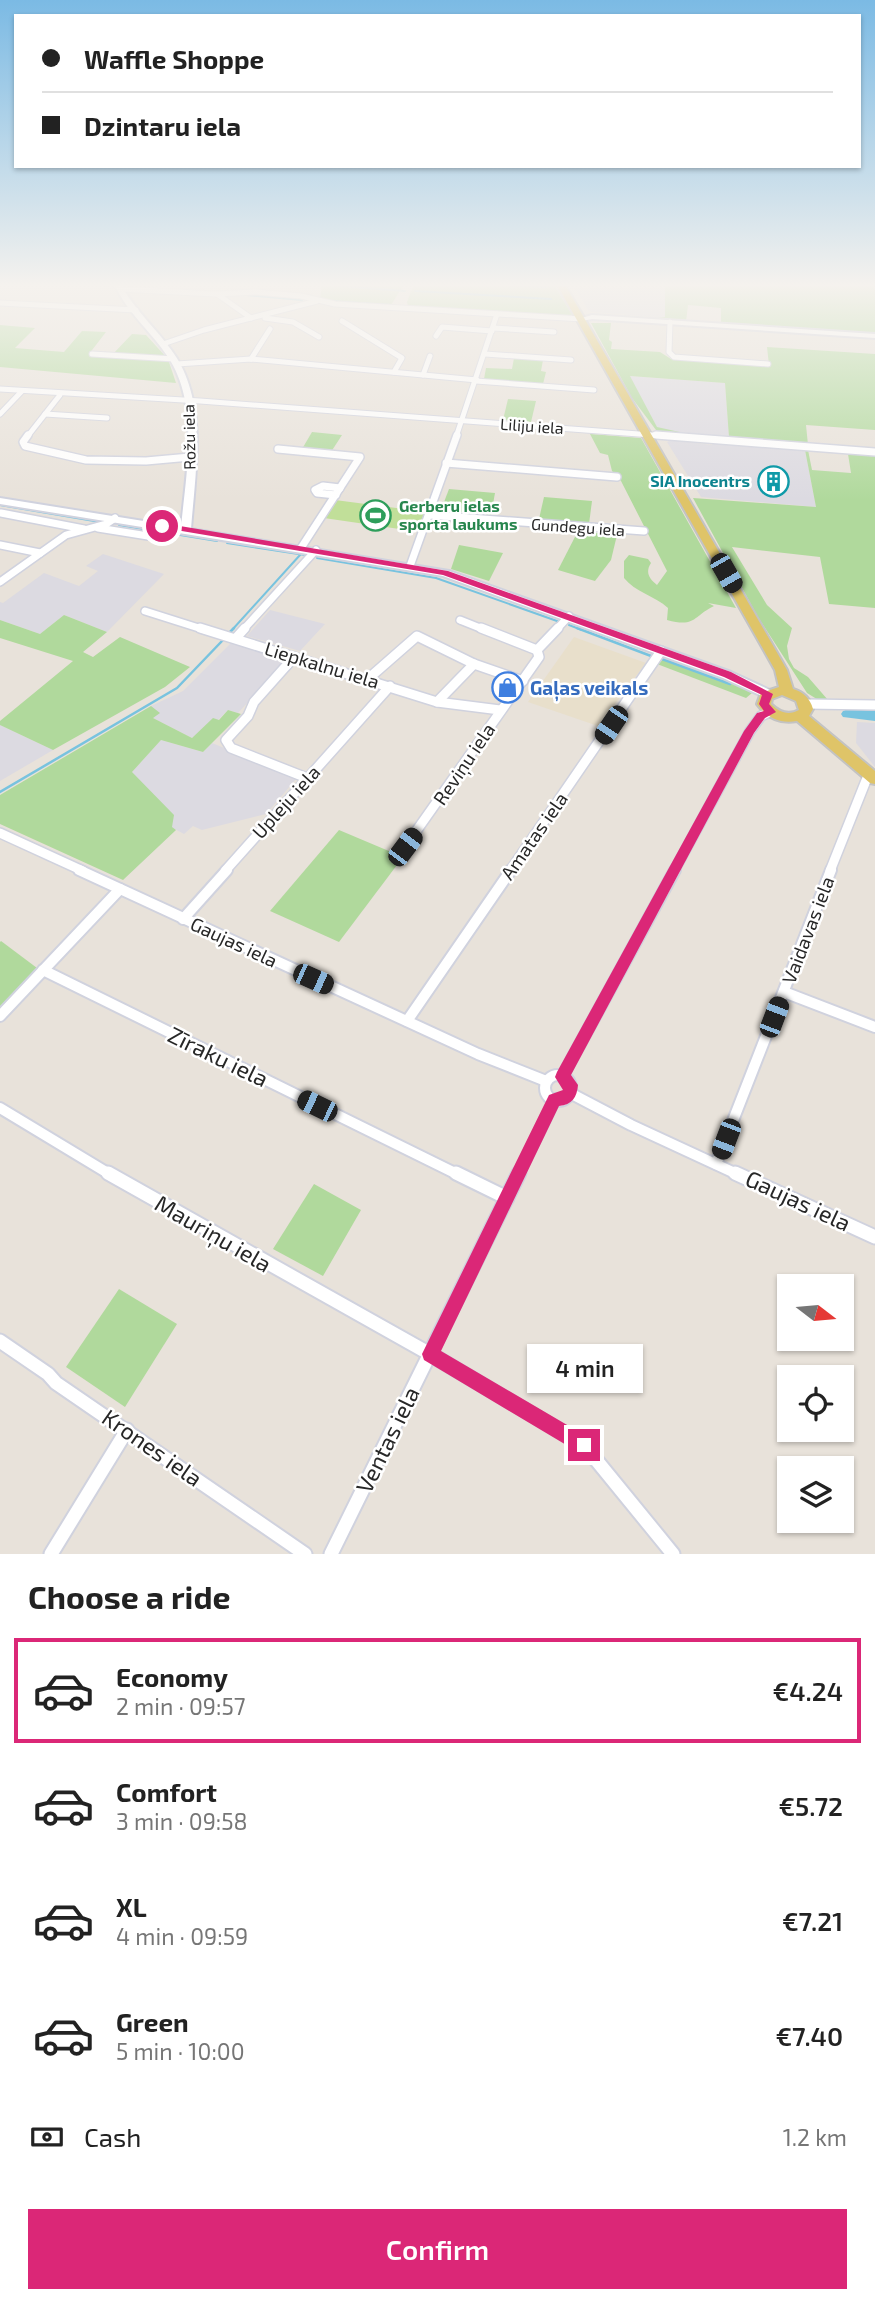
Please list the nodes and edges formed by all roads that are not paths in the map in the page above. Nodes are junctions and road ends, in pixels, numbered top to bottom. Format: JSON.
{"nodes":[{"id":1,"x":110,"y":356,"type":"edge"},
{"id":2,"x":171,"y":356,"type":"edge"},
{"id":3,"x":253,"y":356,"type":"edge"},
{"id":4,"x":398,"y":356,"type":"edge"},
{"id":5,"x":430,"y":356,"type":"dead end"},
{"id":6,"x":484,"y":356,"type":"edge"},
{"id":7,"x":507,"y":356,"type":"edge"},
{"id":8,"x":603,"y":356,"type":"edge"},
{"id":9,"x":673,"y":356,"type":"edge"},
{"id":10,"x":251,"y":359,"type":"junction"},
{"id":11,"x":571,"y":360,"type":"dead end"},
{"id":12,"x":175,"y":361,"type":"junction"},
{"id":13,"x":768,"y":364,"type":"dead end"},
{"id":14,"x":394,"y":372,"type":"junction"},
{"id":15,"x":423,"y":375,"type":"junction"},
{"id":16,"x":476,"y":381,"type":"junction"},
{"id":17,"x":0,"y":389,"type":"edge"},
{"id":18,"x":594,"y":390,"type":"dead end"},
{"id":19,"x":22,"y":391,"type":"junction"},
{"id":20,"x":60,"y":394,"type":"junction"},
{"id":21,"x":188,"y":401,"type":"junction"},
{"id":22,"x":0,"y":414,"type":"edge"},
{"id":23,"x":45,"y":414,"type":"junction"},
{"id":24,"x":107,"y":418,"type":"dead end"},
{"id":25,"x":461,"y":421,"type":"junction"},
{"id":26,"x":648,"y":434,"type":"junction"},
{"id":27,"x":278,"y":449,"type":"dead end"},
{"id":28,"x":875,"y":452,"type":"edge"},
{"id":29,"x":190,"y":457,"type":"junction"},
{"id":30,"x":446,"y":463,"type":"junction"},
{"id":31,"x":617,"y":477,"type":"dead end"},
{"id":32,"x":0,"y":501,"type":"edge"},
{"id":33,"x":1,"y":513,"type":"edge"},
{"id":34,"x":429,"y":515,"type":"junction"},
{"id":35,"x":113,"y":524,"type":"junction"},
{"id":36,"x":84,"y":529,"type":"junction"},
{"id":37,"x":186,"y":529,"type":"junction"},
{"id":38,"x":644,"y":531,"type":"dead end"},
{"id":39,"x":148,"y":536,"type":"dead end"},
{"id":40,"x":0,"y":545,"type":"edge"},
{"id":41,"x":301,"y":548,"type":"junction"},
{"id":42,"x":316,"y":550,"type":"junction"},
{"id":43,"x":40,"y":553,"type":"junction"},
{"id":44,"x":410,"y":566,"type":"junction"},
{"id":45,"x":0,"y":582,"type":"edge"},
{"id":46,"x":145,"y":611,"type":"dead end"},
{"id":47,"x":569,"y":616,"type":"junction"},
{"id":48,"x":460,"y":620,"type":"dead end"},
{"id":49,"x":236,"y":638,"type":"junction"},
{"id":50,"x":537,"y":650,"type":"junction"},
{"id":51,"x":661,"y":651,"type":"junction"},
{"id":52,"x":294,"y":657,"type":"junction"},
{"id":53,"x":474,"y":664,"type":"junction"},
{"id":54,"x":369,"y":678,"type":"junction"},
{"id":55,"x":523,"y":681,"type":"junction"},
{"id":56,"x":390,"y":686,"type":"junction"},
{"id":57,"x":787,"y":691,"type":"junction"},
{"id":58,"x":768,"y":694,"type":"junction"},
{"id":59,"x":437,"y":702,"type":"junction"},
{"id":60,"x":875,"y":705,"type":"edge"},
{"id":61,"x":500,"y":710,"type":"junction"},
{"id":62,"x":803,"y":710,"type":"junction"},
{"id":63,"x":770,"y":712,"type":"junction"},
{"id":64,"x":872,"y":776,"type":"edge"},
{"id":65,"x":307,"y":778,"type":"junction"},
{"id":66,"x":0,"y":833,"type":"edge"},
{"id":67,"x":405,"y":847,"type":"dead end"},
{"id":68,"x":120,"y":889,"type":"junction"},
{"id":69,"x":183,"y":919,"type":"junction"},
{"id":70,"x":43,"y":970,"type":"junction"},
{"id":71,"x":784,"y":992,"type":"junction"},
{"id":72,"x":0,"y":1016,"type":"edge"},
{"id":73,"x":407,"y":1021,"type":"junction"},
{"id":74,"x":875,"y":1027,"type":"edge"},
{"id":75,"x":562,"y":1077,"type":"junction"},
{"id":76,"x":545,"y":1082,"type":"junction"},
{"id":77,"x":570,"y":1093,"type":"junction"},
{"id":78,"x":555,"y":1099,"type":"junction"},
{"id":79,"x":0,"y":1108,"type":"edge"},
{"id":80,"x":716,"y":1164,"type":"junction"},
{"id":81,"x":507,"y":1198,"type":"junction"},
{"id":82,"x":875,"y":1237,"type":"edge"},
{"id":83,"x":0,"y":1341,"type":"edge"},
{"id":84,"x":430,"y":1354,"type":"junction"},
{"id":85,"x":127,"y":1430,"type":"junction"},
{"id":86,"x":51,"y":1554,"type":"edge"},
{"id":87,"x":305,"y":1554,"type":"edge"},
{"id":88,"x":331,"y":1554,"type":"edge"},
{"id":89,"x":673,"y":1554,"type":"edge"}],
"edges":[{"from":1,"to":12,"type":"street"},
{"from":2,"to":12,"type":"street","name":"Rožu iela"},
{"from":3,"to":10,"type":"street"},
{"from":4,"to":14,"type":"street"},
{"from":5,"to":15,"type":"street"},
{"from":6,"to":16,"type":"street"},
{"from":7,"to":11,"type":"street"},
{"from":8,"to":26,"type":"main road"},
{"from":9,"to":13,"type":"street"},
{"from":10,"to":12,"type":"street"},
{"from":10,"to":14,"type":"street"},
{"from":12,"to":21,"type":"street","name":"Rožu iela"},
{"from":14,"to":15,"type":"street"},
{"from":15,"to":16,"type":"street"},
{"from":16,"to":18,"type":"street"},
{"from":16,"to":25,"type":"street"},
{"from":17,"to":19,"type":"street","name":"Liliju iela"},
{"from":19,"to":20,"type":"street","name":"Liliju iela"},
{"from":19,"to":22,"type":"street"},
{"from":20,"to":21,"type":"street","name":"Liliju iela"},
{"from":20,"to":23,"type":"street"},
{"from":21,"to":25,"type":"street","name":"Liliju iela"},
{"from":21,"to":29,"type":"street","name":"Rožu iela"},
{"from":23,"to":24,"type":"street"},
{"from":23,"to":29,"type":"street"},
{"from":25,"to":26,"type":"street","name":"Liliju iela"},
{"from":25,"to":30,"type":"street"},
{"from":26,"to":28,"type":"street","name":"Liliju iela"},
{"from":26,"to":57,"type":"main road"},
{"from":27,"to":41,"type":"street"},
{"from":29,"to":37,"type":"street","name":"Rožu iela"},
{"from":30,"to":31,"type":"street"},
{"from":30,"to":34,"type":"street"},
{"from":32,"to":35,"type":"street"},
{"from":33,"to":36,"type":"street"},
{"from":34,"to":38,"type":"street","name":"Gundegu iela"},
{"from":34,"to":44,"type":"street"},
{"from":35,"to":36,"type":"street"},
{"from":35,"to":37,"type":"street"},
{"from":35,"to":39,"type":"street"},
{"from":36,"to":43,"type":"street"},
{"from":37,"to":41,"type":"street"},
{"from":40,"to":43,"type":"street"},
{"from":41,"to":42,"type":"street"},
{"from":42,"to":44,"type":"street"},
{"from":42,"to":49,"type":"street"},
{"from":43,"to":45,"type":"street"},
{"from":44,"to":47,"type":"street"},
{"from":46,"to":49,"type":"street","name":"Liepkalnu iela"},
{"from":47,"to":50,"type":"street","name":"Reviņu iela"},
{"from":47,"to":51,"type":"street"},
{"from":48,"to":50,"type":"street"},
{"from":49,"to":52,"type":"street","name":"Liepkalnu iela"},
{"from":50,"to":55,"type":"street","name":"Reviņu iela"},
{"from":51,"to":58,"type":"street"},
{"from":51,"to":73,"type":"street","name":"Amatas iela"},
{"from":52,"to":54,"type":"street","name":"Liepkalnu iela"},
{"from":52,"to":65,"type":"street"},
{"from":53,"to":54,"type":"street"},
{"from":53,"to":55,"type":"street"},
{"from":53,"to":59,"type":"street"},
{"from":54,"to":56,"type":"street","name":"Liepkalnu iela"},
{"from":55,"to":61,"type":"street","name":"Reviņu iela"},
{"from":56,"to":59,"type":"street","name":"Liepkalnu iela"},
{"from":56,"to":65,"type":"street","name":"Upleju iela"},
{"from":57,"to":58,"type":"main road"},
{"from":57,"to":62,"type":"main road"},
{"from":58,"to":63,"type":"main road"},
{"from":59,"to":61,"type":"street","name":"Liepkalnu iela"},
{"from":60,"to":62,"type":"street"},
{"from":61,"to":67,"type":"street","name":"Reviņu iela"},
{"from":62,"to":63,"type":"main road"},
{"from":62,"to":64,"type":"main road"},
{"from":63,"to":75,"type":"street"},
{"from":64,"to":71,"type":"street","name":"Vaidavas iela"},
{"from":65,"to":69,"type":"street","name":"Upleju iela"},
{"from":66,"to":68,"type":"street","name":"Gaujas iela"},
{"from":68,"to":69,"type":"street","name":"Gaujas iela"},
{"from":68,"to":70,"type":"street"},
{"from":69,"to":73,"type":"street","name":"Gaujas iela"},
{"from":70,"to":72,"type":"street"},
{"from":70,"to":81,"type":"street","name":"Zīraku iela"},
{"from":71,"to":74,"type":"street"},
{"from":71,"to":80,"type":"street","name":"Vaidavas iela"},
{"from":73,"to":76,"type":"street","name":"Gaujas iela"},
{"from":75,"to":76,"type":"street"},
{"from":75,"to":77,"type":"street"},
{"from":76,"to":78,"type":"street"},
{"from":77,"to":78,"type":"street"},
{"from":77,"to":80,"type":"street","name":"Gaujas iela"},
{"from":78,"to":81,"type":"street","name":"Ventas iela"},
{"from":79,"to":84,"type":"street","name":"Mauriņu iela"},
{"from":80,"to":82,"type":"street","name":"Gaujas iela"},
{"from":81,"to":84,"type":"street","name":"Ventas iela"},
{"from":83,"to":85,"type":"street","name":"Krones iela"},
{"from":84,"to":88,"type":"street","name":"Ventas iela"},
{"from":84,"to":89,"type":"street","name":"Mauriņu iela"},
{"from":85,"to":86,"type":"street"},
{"from":85,"to":87,"type":"street","name":"Krones iela"}]}
